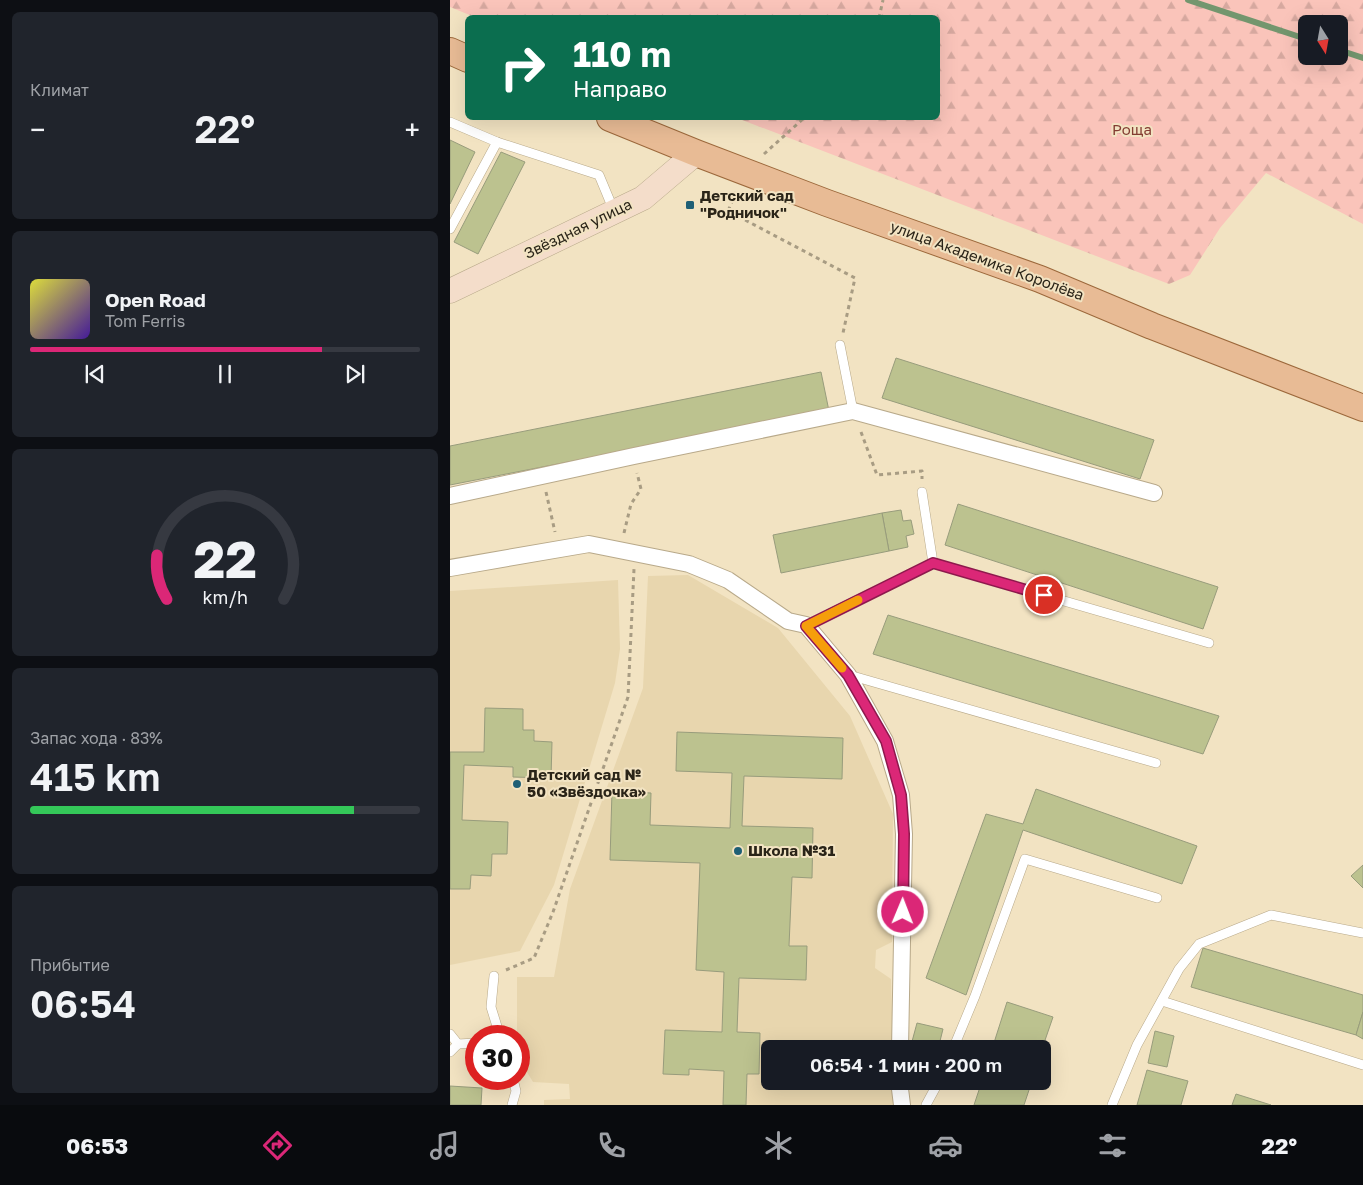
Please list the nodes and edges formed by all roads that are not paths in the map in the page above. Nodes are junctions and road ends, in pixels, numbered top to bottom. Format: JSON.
{"nodes":[{"id":1,"x":450,"y":51,"type":"edge"},
{"id":2,"x":465,"y":57,"type":"edge"},
{"id":3,"x":615,"y":120,"type":"edge"},
{"id":4,"x":450,"y":122,"type":"edge"},
{"id":5,"x":497,"y":142,"type":"junction"},
{"id":6,"x":696,"y":153,"type":"junction"},
{"id":7,"x":615,"y":212,"type":"junction"},
{"id":8,"x":450,"y":229,"type":"edge"},
{"id":9,"x":450,"y":291,"type":"edge"},
{"id":10,"x":840,"y":345,"type":"road end"},
{"id":11,"x":1363,"y":408,"type":"edge"},
{"id":12,"x":853,"y":411,"type":"junction"},
{"id":13,"x":922,"y":492,"type":"road end"},
{"id":14,"x":1154,"y":493,"type":"dead end"},
{"id":15,"x":450,"y":496,"type":"edge"},
{"id":16,"x":933,"y":563,"type":"junction"},
{"id":17,"x":450,"y":568,"type":"edge"},
{"id":18,"x":806,"y":626,"type":"junction"},
{"id":19,"x":1209,"y":644,"type":"dead end"},
{"id":20,"x":848,"y":675,"type":"junction"},
{"id":21,"x":1156,"y":763,"type":"dead end"},
{"id":22,"x":1157,"y":898,"type":"dead end"},
{"id":23,"x":1363,"y":933,"type":"edge"},
{"id":24,"x":494,"y":976,"type":"road end"},
{"id":25,"x":1162,"y":1001,"type":"junction"},
{"id":26,"x":497,"y":1025,"type":"edge"},
{"id":27,"x":450,"y":1034,"type":"edge"},
{"id":28,"x":900,"y":1040,"type":"edge"},
{"id":29,"x":957,"y":1040,"type":"edge"},
{"id":30,"x":458,"y":1044,"type":"junction"},
{"id":31,"x":465,"y":1044,"type":"edge"},
{"id":32,"x":450,"y":1052,"type":"edge"},
{"id":33,"x":1363,"y":1065,"type":"edge"},
{"id":34,"x":516,"y":1090,"type":"edge"},
{"id":35,"x":900,"y":1090,"type":"edge"},
{"id":36,"x":934,"y":1090,"type":"edge"},
{"id":37,"x":512,"y":1105,"type":"edge"},
{"id":38,"x":902,"y":1105,"type":"edge"},
{"id":39,"x":926,"y":1105,"type":"edge"},
{"id":40,"x":1112,"y":1105,"type":"edge"}],
"edges":[{"from":1,"to":2,"type":"main road"},
{"from":3,"to":6,"type":"main road","name":"улица Академика Королёва"},
{"from":4,"to":5,"type":"lane"},
{"from":5,"to":7,"type":"lane"},
{"from":5,"to":8,"type":"lane"},
{"from":6,"to":7,"type":"street","name":"Звёздная улица"},
{"from":6,"to":11,"type":"main road","name":"улица Академика Королёва"},
{"from":7,"to":9,"type":"street","name":"Звёздная улица"},
{"from":10,"to":12,"type":"lane"},
{"from":12,"to":14,"type":"street"},
{"from":12,"to":15,"type":"street"},
{"from":13,"to":16,"type":"lane"},
{"from":16,"to":18,"type":"lane"},
{"from":16,"to":19,"type":"lane"},
{"from":17,"to":18,"type":"street"},
{"from":18,"to":20,"type":"street"},
{"from":20,"to":21,"type":"lane"},
{"from":20,"to":28,"type":"street"},
{"from":22,"to":29,"type":"lane"},
{"from":23,"to":25,"type":"lane"},
{"from":24,"to":26,"type":"lane"},
{"from":25,"to":33,"type":"lane"},
{"from":25,"to":40,"type":"lane"},
{"from":27,"to":30,"type":"lane"},
{"from":30,"to":31,"type":"lane"},
{"from":30,"to":32,"type":"lane"},
{"from":34,"to":37,"type":"lane"},
{"from":35,"to":38,"type":"street"},
{"from":36,"to":39,"type":"lane"}]}
